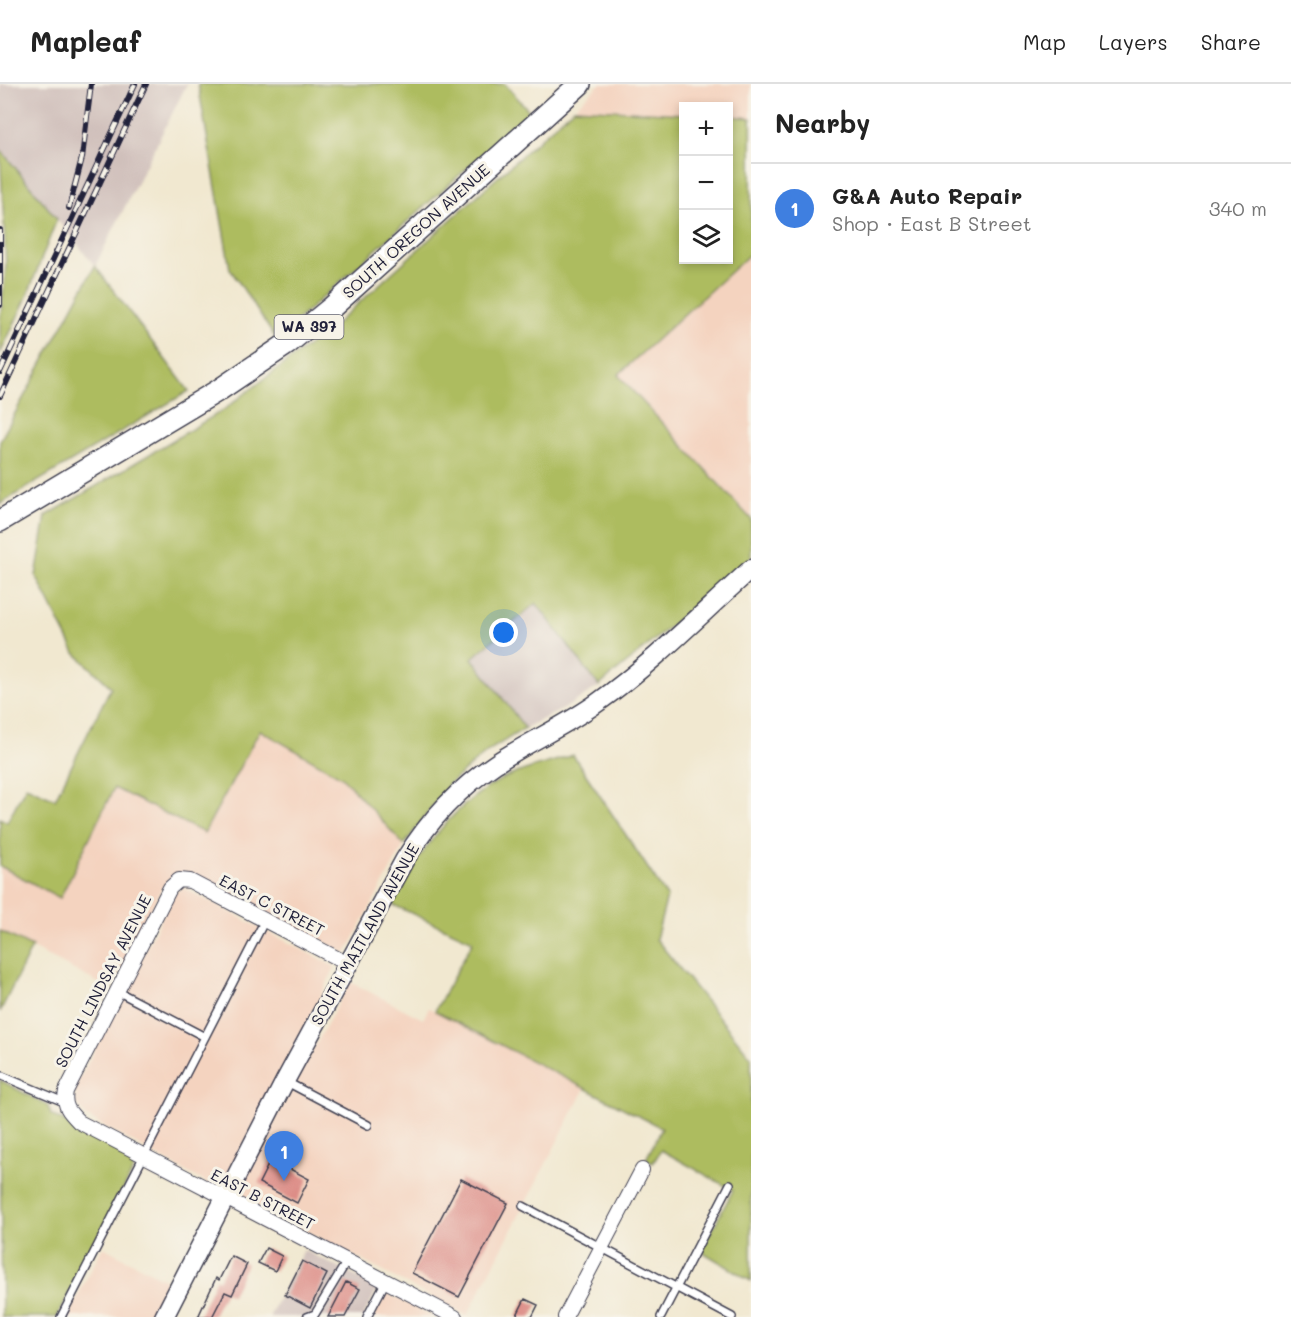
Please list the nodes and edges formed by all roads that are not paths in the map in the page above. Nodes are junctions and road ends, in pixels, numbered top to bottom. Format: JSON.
{"nodes":[{"id":1,"x":580,"y":84,"type":"edge"},
{"id":2,"x":0,"y":521,"type":"edge"},
{"id":3,"x":751,"y":569,"type":"edge"},
{"id":4,"x":179,"y":880,"type":"joint"},
{"id":5,"x":265,"y":920,"type":"junction"},
{"id":6,"x":348,"y":964,"type":"junction"},
{"id":7,"x":116,"y":991,"type":"junction"},
{"id":8,"x":205,"y":1037,"type":"junction"},
{"id":9,"x":0,"y":1075,"type":"edge"},
{"id":10,"x":285,"y":1081,"type":"junction"},
{"id":11,"x":64,"y":1102,"type":"junction"},
{"id":12,"x":368,"y":1125,"type":"dead end"},
{"id":13,"x":146,"y":1156,"type":"junction"},
{"id":14,"x":642,"y":1170,"type":"dead end"},
{"id":15,"x":730,"y":1184,"type":"dead end"},
{"id":16,"x":226,"y":1198,"type":"junction"},
{"id":17,"x":524,"y":1206,"type":"dead end"},
{"id":18,"x":602,"y":1246,"type":"junction"},
{"id":19,"x":347,"y":1261,"type":"junction"},
{"id":20,"x":386,"y":1281,"type":"junction"},
{"id":21,"x":677,"y":1286,"type":"junction"},
{"id":22,"x":61,"y":1317,"type":"edge"},
{"id":23,"x":164,"y":1317,"type":"edge"},
{"id":24,"x":307,"y":1317,"type":"edge"},
{"id":25,"x":367,"y":1317,"type":"edge"},
{"id":26,"x":455,"y":1317,"type":"edge"},
{"id":27,"x":564,"y":1317,"type":"edge"},
{"id":28,"x":661,"y":1317,"type":"edge"},
{"id":29,"x":732,"y":1317,"type":"edge"}],
"edges":[{"from":1,"to":2,"type":"main road","name":"SOUTH OREGON AVENUE","number":"WA 397"},
{"from":3,"to":6,"type":"street","name":"SOUTH MAITLAND AVENUE"},
{"from":4,"to":5,"type":"street","name":"EAST C STREET"},
{"from":4,"to":7,"type":"street","name":"SOUTH LINDSAY AVENUE"},
{"from":5,"to":6,"type":"street","name":"EAST C STREET"},
{"from":5,"to":8,"type":"lane"},
{"from":6,"to":10,"type":"street","name":"SOUTH MAITLAND AVENUE"},
{"from":7,"to":8,"type":"lane"},
{"from":7,"to":11,"type":"street","name":"SOUTH LINDSAY AVENUE"},
{"from":8,"to":13,"type":"lane"},
{"from":9,"to":11,"type":"lane"},
{"from":10,"to":12,"type":"lane"},
{"from":10,"to":16,"type":"street","name":"SOUTH MAITLAND AVENUE"},
{"from":11,"to":13,"type":"street","name":"EAST B STREET"},
{"from":13,"to":16,"type":"street","name":"EAST B STREET"},
{"from":13,"to":22,"type":"lane"},
{"from":14,"to":18,"type":"street"},
{"from":15,"to":21,"type":"lane"},
{"from":16,"to":19,"type":"street","name":"EAST B STREET"},
{"from":16,"to":23,"type":"street","name":"SOUTH MAITLAND AVENUE"},
{"from":17,"to":18,"type":"lane"},
{"from":18,"to":21,"type":"lane"},
{"from":18,"to":27,"type":"street"},
{"from":19,"to":20,"type":"street","name":"EAST B STREET"},
{"from":19,"to":24,"type":"lane"},
{"from":20,"to":25,"type":"lane"},
{"from":20,"to":26,"type":"street","name":"EAST B STREET"},
{"from":21,"to":28,"type":"lane"},
{"from":21,"to":29,"type":"lane"}]}
